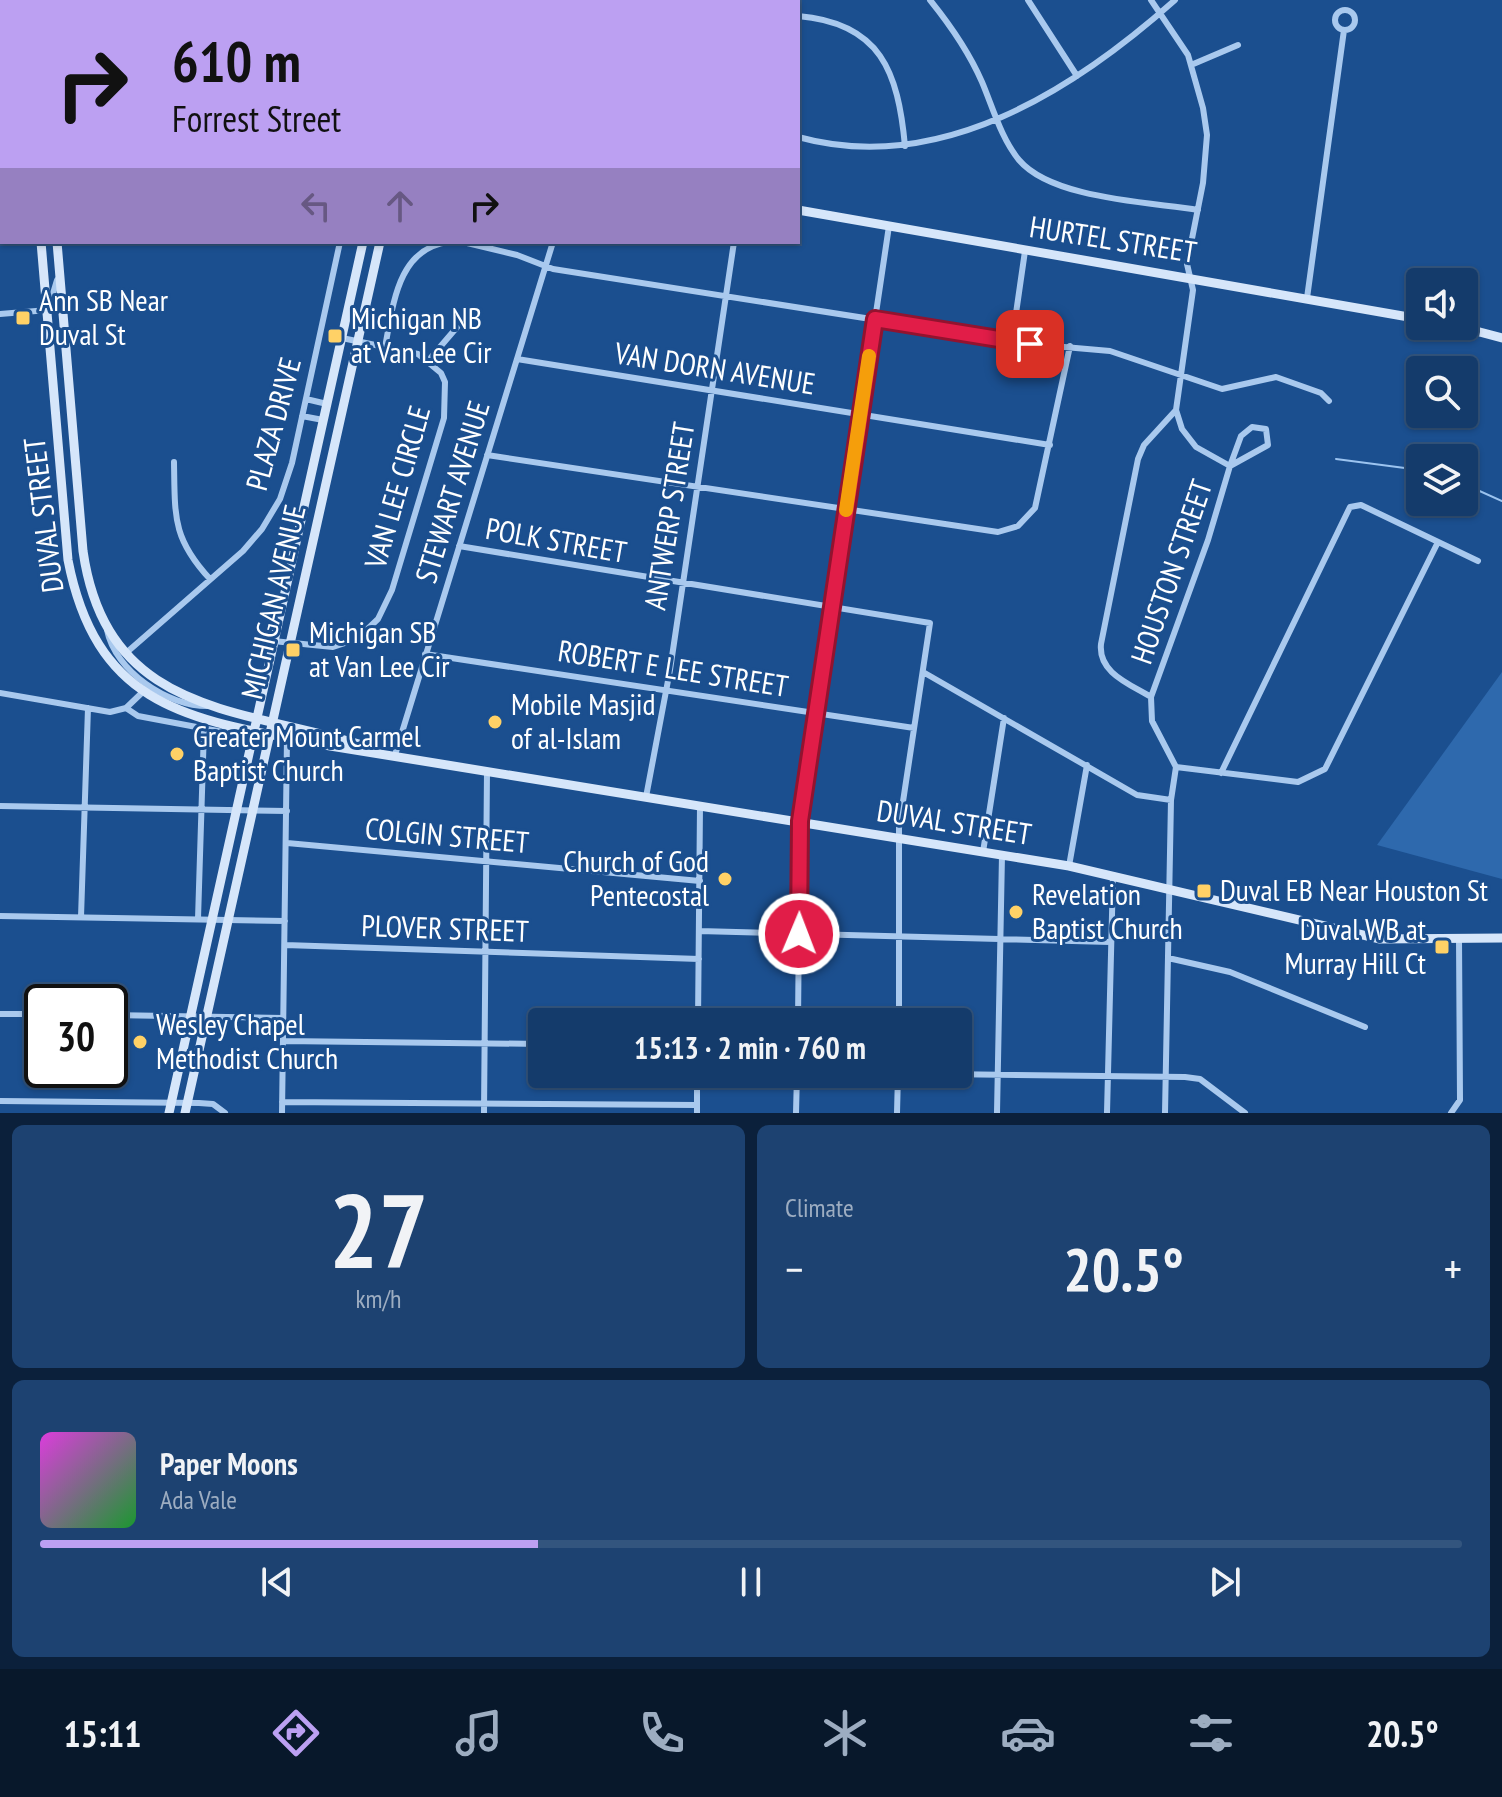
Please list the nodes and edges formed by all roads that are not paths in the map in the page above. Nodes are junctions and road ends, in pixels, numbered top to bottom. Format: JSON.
{"nodes":[{"id":1,"x":930,"y":0,"type":"edge"},
{"id":2,"x":1028,"y":0,"type":"edge"},
{"id":3,"x":1151,"y":0,"type":"edge"},
{"id":4,"x":1175,"y":0,"type":"edge"},
{"id":5,"x":1161,"y":12,"type":"junction"},
{"id":6,"x":800,"y":16,"type":"edge"},
{"id":7,"x":1344,"y":30,"type":"dead end"},
{"id":8,"x":1238,"y":45,"type":"dead end"},
{"id":9,"x":1191,"y":65,"type":"junction"},
{"id":10,"x":1077,"y":76,"type":"junction"},
{"id":11,"x":997,"y":119,"type":"junction"},
{"id":12,"x":800,"y":137,"type":"edge"},
{"id":13,"x":905,"y":146,"type":"junction"},
{"id":14,"x":800,"y":210,"type":"edge"},
{"id":15,"x":1198,"y":210,"type":"junction"},
{"id":16,"x":889,"y":226,"type":"junction"},
{"id":17,"x":41,"y":244,"type":"edge"},
{"id":18,"x":57,"y":244,"type":"edge"},
{"id":19,"x":340,"y":244,"type":"edge"},
{"id":20,"x":363,"y":244,"type":"edge"},
{"id":21,"x":380,"y":244,"type":"edge"},
{"id":22,"x":440,"y":244,"type":"edge"},
{"id":23,"x":552,"y":244,"type":"edge"},
{"id":24,"x":734,"y":244,"type":"edge"},
{"id":25,"x":494,"y":245,"type":"edge"},
{"id":26,"x":1025,"y":251,"type":"junction"},
{"id":27,"x":61,"y":266,"type":"junction"},
{"id":28,"x":546,"y":266,"type":"junction"},
{"id":29,"x":1190,"y":277,"type":"junction"},
{"id":30,"x":726,"y":296,"type":"junction"},
{"id":31,"x":1307,"y":298,"type":"junction"},
{"id":32,"x":48,"y":310,"type":"junction"},
{"id":33,"x":0,"y":314,"type":"edge"},
{"id":34,"x":1406,"y":316,"type":"edge"},
{"id":35,"x":464,"y":319,"type":"dead end"},
{"id":36,"x":875,"y":319,"type":"junction"},
{"id":37,"x":1478,"y":332,"type":"edge"},
{"id":38,"x":342,"y":338,"type":"junction"},
{"id":39,"x":1502,"y":338,"type":"edge"},
{"id":40,"x":358,"y":341,"type":"junction"},
{"id":41,"x":1012,"y":341,"type":"junction"},
{"id":42,"x":1070,"y":346,"type":"junction"},
{"id":43,"x":385,"y":347,"type":"junction"},
{"id":44,"x":517,"y":359,"type":"junction"},
{"id":45,"x":428,"y":361,"type":"junction"},
{"id":46,"x":1179,"y":375,"type":"junction"},
{"id":47,"x":711,"y":391,"type":"junction"},
{"id":48,"x":306,"y":399,"type":"junction"},
{"id":49,"x":1329,"y":401,"type":"dead end"},
{"id":50,"x":327,"y":404,"type":"junction"},
{"id":51,"x":1176,"y":410,"type":"junction"},
{"id":52,"x":860,"y":414,"type":"junction"},
{"id":53,"x":302,"y":416,"type":"junction"},
{"id":54,"x":323,"y":420,"type":"junction"},
{"id":55,"x":1050,"y":445,"type":"junction"},
{"id":56,"x":487,"y":455,"type":"junction"},
{"id":57,"x":174,"y":462,"type":"dead end"},
{"id":58,"x":1230,"y":466,"type":"junction"},
{"id":59,"x":697,"y":487,"type":"junction"},
{"id":60,"x":846,"y":510,"type":"junction"},
{"id":61,"x":1438,"y":542,"type":"junction"},
{"id":62,"x":459,"y":546,"type":"junction"},
{"id":63,"x":1478,"y":561,"type":"dead end"},
{"id":64,"x":210,"y":579,"type":"junction"},
{"id":65,"x":681,"y":583,"type":"junction"},
{"id":66,"x":830,"y":606,"type":"junction"},
{"id":67,"x":107,"y":626,"type":"junction"},
{"id":68,"x":273,"y":641,"type":"junction"},
{"id":69,"x":289,"y":643,"type":"junction"},
{"id":70,"x":126,"y":653,"type":"junction"},
{"id":71,"x":425,"y":654,"type":"junction"},
{"id":72,"x":923,"y":672,"type":"junction"},
{"id":73,"x":147,"y":689,"type":"junction"},
{"id":74,"x":666,"y":691,"type":"junction"},
{"id":75,"x":0,"y":693,"type":"edge"},
{"id":76,"x":1151,"y":697,"type":"junction"},
{"id":77,"x":209,"y":706,"type":"junction"},
{"id":78,"x":88,"y":708,"type":"junction"},
{"id":79,"x":126,"y":708,"type":"junction"},
{"id":80,"x":814,"y":713,"type":"junction"},
{"id":81,"x":256,"y":717,"type":"junction"},
{"id":82,"x":1004,"y":718,"type":"junction"},
{"id":83,"x":272,"y":721,"type":"junction"},
{"id":84,"x":228,"y":726,"type":"junction"},
{"id":85,"x":914,"y":728,"type":"junction"},
{"id":86,"x":204,"y":729,"type":"junction"},
{"id":87,"x":253,"y":731,"type":"junction"},
{"id":88,"x":269,"y":734,"type":"junction"},
{"id":89,"x":287,"y":738,"type":"junction"},
{"id":90,"x":395,"y":755,"type":"junction"},
{"id":91,"x":1087,"y":765,"type":"junction"},
{"id":92,"x":1176,"y":767,"type":"junction"},
{"id":93,"x":487,"y":771,"type":"junction"},
{"id":94,"x":1221,"y":773,"type":"junction"},
{"id":95,"x":646,"y":797,"type":"junction"},
{"id":96,"x":1171,"y":800,"type":"junction"},
{"id":97,"x":0,"y":806,"type":"edge"},
{"id":98,"x":700,"y":806,"type":"junction"},
{"id":99,"x":85,"y":808,"type":"junction"},
{"id":100,"x":201,"y":809,"type":"junction"},
{"id":101,"x":237,"y":810,"type":"junction"},
{"id":102,"x":252,"y":810,"type":"junction"},
{"id":103,"x":287,"y":811,"type":"junction"},
{"id":104,"x":800,"y":821,"type":"junction"},
{"id":105,"x":900,"y":838,"type":"junction"},
{"id":106,"x":287,"y":843,"type":"junction"},
{"id":107,"x":228,"y":848,"type":"junction"},
{"id":108,"x":983,"y":852,"type":"junction"},
{"id":109,"x":243,"y":853,"type":"junction"},
{"id":110,"x":1002,"y":855,"type":"junction"},
{"id":111,"x":486,"y":861,"type":"junction"},
{"id":112,"x":1069,"y":866,"type":"junction"},
{"id":113,"x":1113,"y":875,"type":"junction"},
{"id":114,"x":700,"y":881,"type":"junction"},
{"id":115,"x":1168,"y":889,"type":"junction"},
{"id":116,"x":0,"y":916,"type":"edge"},
{"id":117,"x":81,"y":917,"type":"junction"},
{"id":118,"x":198,"y":919,"type":"junction"},
{"id":119,"x":211,"y":919,"type":"junction"},
{"id":120,"x":228,"y":920,"type":"junction"},
{"id":121,"x":285,"y":921,"type":"junction"},
{"id":122,"x":699,"y":931,"type":"junction"},
{"id":123,"x":799,"y":934,"type":"junction"},
{"id":124,"x":900,"y":937,"type":"junction"},
{"id":125,"x":1459,"y":938,"type":"junction"},
{"id":126,"x":1502,"y":938,"type":"edge"},
{"id":127,"x":999,"y":940,"type":"junction"},
{"id":128,"x":1110,"y":942,"type":"junction"},
{"id":129,"x":285,"y":945,"type":"junction"},
{"id":130,"x":486,"y":953,"type":"junction"},
{"id":131,"x":1168,"y":958,"type":"junction"},
{"id":132,"x":699,"y":959,"type":"junction"},
{"id":133,"x":698,"y":1008,"type":"edge"},
{"id":134,"x":798,"y":1008,"type":"edge"},
{"id":135,"x":899,"y":1008,"type":"edge"},
{"id":136,"x":0,"y":1014,"type":"edge"},
{"id":137,"x":24,"y":1014,"type":"edge"},
{"id":138,"x":128,"y":1015,"type":"edge"},
{"id":139,"x":190,"y":1017,"type":"junction"},
{"id":140,"x":206,"y":1017,"type":"junction"},
{"id":141,"x":283,"y":1018,"type":"junction"},
{"id":142,"x":1365,"y":1027,"type":"dead end"},
{"id":143,"x":283,"y":1041,"type":"junction"},
{"id":144,"x":486,"y":1043,"type":"junction"},
{"id":145,"x":528,"y":1044,"type":"edge"},
{"id":146,"x":972,"y":1075,"type":"edge"},
{"id":147,"x":998,"y":1075,"type":"junction"},
{"id":148,"x":1109,"y":1076,"type":"junction"},
{"id":149,"x":1165,"y":1077,"type":"junction"},
{"id":150,"x":697,"y":1088,"type":"edge"},
{"id":151,"x":797,"y":1088,"type":"edge"},
{"id":152,"x":898,"y":1088,"type":"edge"},
{"id":153,"x":0,"y":1101,"type":"edge"},
{"id":154,"x":43,"y":1101,"type":"junction"},
{"id":155,"x":282,"y":1102,"type":"junction"},
{"id":156,"x":485,"y":1104,"type":"junction"},
{"id":157,"x":170,"y":1108,"type":"edge"},
{"id":158,"x":187,"y":1108,"type":"edge"},
{"id":159,"x":697,"y":1109,"type":"edge"},
{"id":160,"x":43,"y":1113,"type":"edge"},
{"id":161,"x":225,"y":1113,"type":"edge"},
{"id":162,"x":282,"y":1113,"type":"edge"},
{"id":163,"x":484,"y":1113,"type":"edge"},
{"id":164,"x":796,"y":1113,"type":"edge"},
{"id":165,"x":897,"y":1113,"type":"edge"},
{"id":166,"x":997,"y":1113,"type":"edge"},
{"id":167,"x":1107,"y":1113,"type":"edge"},
{"id":168,"x":1165,"y":1113,"type":"edge"},
{"id":169,"x":1245,"y":1113,"type":"edge"},
{"id":170,"x":1451,"y":1113,"type":"edge"}],
"edges":[{"from":1,"to":11,"type":"street"},
{"from":2,"to":10,"type":"street"},
{"from":3,"to":5,"type":"street"},
{"from":4,"to":5,"type":"street"},
{"from":5,"to":9,"type":"street"},
{"from":5,"to":10,"type":"street"},
{"from":6,"to":13,"type":"street"},
{"from":7,"to":31,"type":"street"},
{"from":8,"to":9,"type":"street"},
{"from":9,"to":15,"type":"street"},
{"from":10,"to":11,"type":"street"},
{"from":11,"to":13,"type":"street"},
{"from":11,"to":15,"type":"street"},
{"from":12,"to":13,"type":"street"},
{"from":14,"to":16,"type":"street","name":"HURTEL STREET"},
{"from":15,"to":29,"type":"street"},
{"from":16,"to":26,"type":"street","name":"HURTEL STREET"},
{"from":16,"to":36,"type":"street"},
{"from":17,"to":32,"type":"street","name":"DUVAL STREET"},
{"from":18,"to":27,"type":"street","name":"DUVAL STREET"},
{"from":19,"to":48,"type":"street","name":"PLAZA DRIVE"},
{"from":20,"to":38,"type":"street","name":"MICHIGAN AVENUE"},
{"from":21,"to":40,"type":"street","name":"MICHIGAN AVENUE"},
{"from":22,"to":43,"type":"street"},
{"from":23,"to":28,"type":"street","name":"STEWART AVENUE"},
{"from":24,"to":30,"type":"street","name":"ANTWERP STREET"},
{"from":25,"to":28,"type":"street"},
{"from":26,"to":29,"type":"street","name":"HURTEL STREET"},
{"from":26,"to":41,"type":"street"},
{"from":27,"to":32,"type":"street"},
{"from":27,"to":67,"type":"street","name":"DUVAL STREET"},
{"from":28,"to":30,"type":"street"},
{"from":28,"to":44,"type":"street","name":"STEWART AVENUE"},
{"from":29,"to":31,"type":"street","name":"HURTEL STREET"},
{"from":29,"to":46,"type":"street"},
{"from":30,"to":36,"type":"street"},
{"from":30,"to":47,"type":"street","name":"ANTWERP STREET"},
{"from":31,"to":34,"type":"street","name":"HURTEL STREET"},
{"from":32,"to":33,"type":"street"},
{"from":32,"to":73,"type":"street","name":"DUVAL STREET"},
{"from":35,"to":45,"type":"street"},
{"from":36,"to":41,"type":"street"},
{"from":36,"to":52,"type":"street"},
{"from":37,"to":39,"type":"street"},
{"from":38,"to":40,"type":"street"},
{"from":38,"to":50,"type":"street","name":"MICHIGAN AVENUE"},
{"from":40,"to":43,"type":"street"},
{"from":40,"to":69,"type":"street","name":"MICHIGAN AVENUE"},
{"from":41,"to":42,"type":"street"},
{"from":42,"to":46,"type":"street"},
{"from":42,"to":55,"type":"street"},
{"from":43,"to":45,"type":"street"},
{"from":44,"to":47,"type":"street","name":"VAN DORN AVENUE"},
{"from":44,"to":56,"type":"street","name":"STEWART AVENUE"},
{"from":45,"to":69,"type":"street","name":"VAN LEE CIRCLE"},
{"from":46,"to":49,"type":"street"},
{"from":46,"to":51,"type":"street"},
{"from":47,"to":52,"type":"street","name":"VAN DORN AVENUE"},
{"from":47,"to":59,"type":"street","name":"ANTWERP STREET"},
{"from":48,"to":50,"type":"street"},
{"from":48,"to":53,"type":"street","name":"PLAZA DRIVE"},
{"from":50,"to":54,"type":"street","name":"MICHIGAN AVENUE"},
{"from":51,"to":58,"type":"street","name":"HOUSTON STREET"},
{"from":51,"to":76,"type":"street"},
{"from":52,"to":55,"type":"street","name":"VAN DORN AVENUE"},
{"from":52,"to":60,"type":"street"},
{"from":53,"to":54,"type":"street"},
{"from":53,"to":64,"type":"street","name":"PLAZA DRIVE"},
{"from":54,"to":68,"type":"street","name":"MICHIGAN AVENUE"},
{"from":55,"to":60,"type":"street"},
{"from":56,"to":59,"type":"street"},
{"from":56,"to":62,"type":"street","name":"STEWART AVENUE"},
{"from":57,"to":64,"type":"street"},
{"from":58,"to":58,"type":"street"},
{"from":58,"to":76,"type":"street","name":"HOUSTON STREET"},
{"from":59,"to":60,"type":"street"},
{"from":59,"to":65,"type":"street","name":"ANTWERP STREET"},
{"from":60,"to":66,"type":"street"},
{"from":61,"to":63,"type":"street"},
{"from":61,"to":94,"type":"street"},
{"from":61,"to":94,"type":"street"},
{"from":62,"to":65,"type":"street","name":"POLK STREET"},
{"from":62,"to":71,"type":"street","name":"STEWART AVENUE"},
{"from":64,"to":70,"type":"street","name":"PLAZA DRIVE"},
{"from":65,"to":66,"type":"street","name":"POLK STREET"},
{"from":65,"to":74,"type":"street","name":"ANTWERP STREET"},
{"from":66,"to":72,"type":"street","name":"POLK STREET"},
{"from":66,"to":80,"type":"street"},
{"from":67,"to":70,"type":"street","name":"DUVAL STREET"},
{"from":67,"to":73,"type":"street"},
{"from":68,"to":69,"type":"street","name":"VAN LEE CIRCLE"},
{"from":68,"to":81,"type":"street","name":"MICHIGAN AVENUE"},
{"from":69,"to":83,"type":"street","name":"MICHIGAN AVENUE"},
{"from":70,"to":77,"type":"street","name":"DUVAL STREET"},
{"from":71,"to":74,"type":"street","name":"ROBERT E LEE STREET"},
{"from":71,"to":90,"type":"street","name":"STEWART AVENUE"},
{"from":72,"to":82,"type":"street"},
{"from":72,"to":85,"type":"street"},
{"from":73,"to":77,"type":"street"},
{"from":73,"to":79,"type":"street"},
{"from":73,"to":84,"type":"street","name":"DUVAL STREET"},
{"from":74,"to":80,"type":"street","name":"ROBERT E LEE STREET"},
{"from":74,"to":95,"type":"street","name":"ANTWERP STREET"},
{"from":75,"to":78,"type":"street"},
{"from":76,"to":92,"type":"street","name":"HOUSTON STREET"},
{"from":77,"to":81,"type":"street","name":"DUVAL STREET"},
{"from":78,"to":79,"type":"street"},
{"from":78,"to":99,"type":"street"},
{"from":79,"to":86,"type":"street"},
{"from":80,"to":85,"type":"street","name":"ROBERT E LEE STREET"},
{"from":80,"to":104,"type":"street"},
{"from":81,"to":83,"type":"street","name":"DUVAL STREET"},
{"from":81,"to":87,"type":"street","name":"MICHIGAN AVENUE"},
{"from":82,"to":91,"type":"street"},
{"from":82,"to":108,"type":"street"},
{"from":83,"to":88,"type":"street","name":"MICHIGAN AVENUE"},
{"from":83,"to":90,"type":"street","name":"DUVAL STREET"},
{"from":84,"to":86,"type":"street"},
{"from":84,"to":87,"type":"street","name":"DUVAL STREET"},
{"from":85,"to":105,"type":"street"},
{"from":86,"to":100,"type":"street"},
{"from":87,"to":88,"type":"street","name":"DUVAL STREET"},
{"from":87,"to":101,"type":"street","name":"MICHIGAN AVENUE"},
{"from":88,"to":89,"type":"street","name":"DUVAL STREET"},
{"from":88,"to":102,"type":"street","name":"MICHIGAN AVENUE"},
{"from":89,"to":90,"type":"street","name":"DUVAL STREET"},
{"from":89,"to":103,"type":"street"},
{"from":90,"to":93,"type":"street","name":"DUVAL STREET"},
{"from":91,"to":96,"type":"street"},
{"from":91,"to":112,"type":"street"},
{"from":92,"to":94,"type":"street"},
{"from":92,"to":96,"type":"street"},
{"from":93,"to":95,"type":"street","name":"DUVAL STREET"},
{"from":93,"to":111,"type":"street"},
{"from":95,"to":98,"type":"street","name":"DUVAL STREET"},
{"from":96,"to":115,"type":"street"},
{"from":97,"to":99,"type":"street"},
{"from":98,"to":104,"type":"street","name":"DUVAL STREET"},
{"from":98,"to":114,"type":"street"},
{"from":99,"to":100,"type":"street"},
{"from":99,"to":117,"type":"street"},
{"from":100,"to":101,"type":"street"},
{"from":100,"to":118,"type":"street"},
{"from":101,"to":102,"type":"street"},
{"from":101,"to":107,"type":"street","name":"MICHIGAN AVENUE"},
{"from":102,"to":103,"type":"street"},
{"from":102,"to":109,"type":"street","name":"MICHIGAN AVENUE"},
{"from":103,"to":106,"type":"street"},
{"from":104,"to":105,"type":"street","name":"DUVAL STREET"},
{"from":104,"to":123,"type":"street"},
{"from":105,"to":108,"type":"street","name":"DUVAL STREET"},
{"from":105,"to":124,"type":"street"},
{"from":106,"to":111,"type":"street","name":"COLGIN STREET"},
{"from":106,"to":121,"type":"street"},
{"from":107,"to":109,"type":"street"},
{"from":107,"to":119,"type":"street","name":"MICHIGAN AVENUE"},
{"from":108,"to":110,"type":"street","name":"DUVAL STREET"},
{"from":109,"to":120,"type":"street","name":"MICHIGAN AVENUE"},
{"from":110,"to":112,"type":"street","name":"DUVAL STREET"},
{"from":110,"to":127,"type":"street"},
{"from":111,"to":114,"type":"street","name":"COLGIN STREET"},
{"from":111,"to":130,"type":"street"},
{"from":112,"to":113,"type":"street","name":"DUVAL STREET"},
{"from":113,"to":115,"type":"street","name":"DUVAL STREET"},
{"from":113,"to":128,"type":"street"},
{"from":114,"to":122,"type":"street"},
{"from":115,"to":125,"type":"street","name":"DUVAL STREET"},
{"from":115,"to":131,"type":"street"},
{"from":116,"to":117,"type":"street"},
{"from":117,"to":118,"type":"street"},
{"from":118,"to":119,"type":"street"},
{"from":119,"to":120,"type":"street"},
{"from":119,"to":139,"type":"street","name":"MICHIGAN AVENUE"},
{"from":120,"to":121,"type":"street"},
{"from":120,"to":140,"type":"street","name":"MICHIGAN AVENUE"},
{"from":121,"to":129,"type":"street"},
{"from":122,"to":123,"type":"street"},
{"from":122,"to":132,"type":"street"},
{"from":123,"to":124,"type":"street"},
{"from":123,"to":134,"type":"street"},
{"from":124,"to":127,"type":"street"},
{"from":124,"to":135,"type":"street"},
{"from":125,"to":126,"type":"street","name":"DUVAL STREET"},
{"from":125,"to":170,"type":"street"},
{"from":127,"to":128,"type":"street"},
{"from":127,"to":147,"type":"street"},
{"from":128,"to":148,"type":"street"},
{"from":129,"to":130,"type":"street","name":"PLOVER STREET"},
{"from":129,"to":141,"type":"street"},
{"from":130,"to":132,"type":"street","name":"PLOVER STREET"},
{"from":130,"to":144,"type":"street"},
{"from":131,"to":142,"type":"street"},
{"from":131,"to":149,"type":"street"},
{"from":132,"to":133,"type":"street"},
{"from":136,"to":137,"type":"street"},
{"from":138,"to":139,"type":"street"},
{"from":139,"to":140,"type":"street"},
{"from":139,"to":157,"type":"street","name":"MICHIGAN AVENUE"},
{"from":140,"to":141,"type":"street"},
{"from":140,"to":158,"type":"street","name":"MICHIGAN AVENUE"},
{"from":141,"to":143,"type":"street"},
{"from":143,"to":144,"type":"street"},
{"from":143,"to":155,"type":"street"},
{"from":144,"to":145,"type":"street"},
{"from":144,"to":156,"type":"street"},
{"from":146,"to":147,"type":"street"},
{"from":147,"to":148,"type":"street"},
{"from":147,"to":166,"type":"street"},
{"from":148,"to":149,"type":"street"},
{"from":148,"to":167,"type":"street"},
{"from":149,"to":168,"type":"street"},
{"from":149,"to":169,"type":"street"},
{"from":150,"to":159,"type":"street"},
{"from":151,"to":164,"type":"street"},
{"from":152,"to":165,"type":"street"},
{"from":153,"to":154,"type":"street"},
{"from":154,"to":157,"type":"street"},
{"from":154,"to":160,"type":"street"},
{"from":155,"to":156,"type":"street"},
{"from":155,"to":162,"type":"street"},
{"from":156,"to":159,"type":"street"},
{"from":156,"to":163,"type":"street"},
{"from":157,"to":158,"type":"street"},
{"from":158,"to":161,"type":"street"}]}
